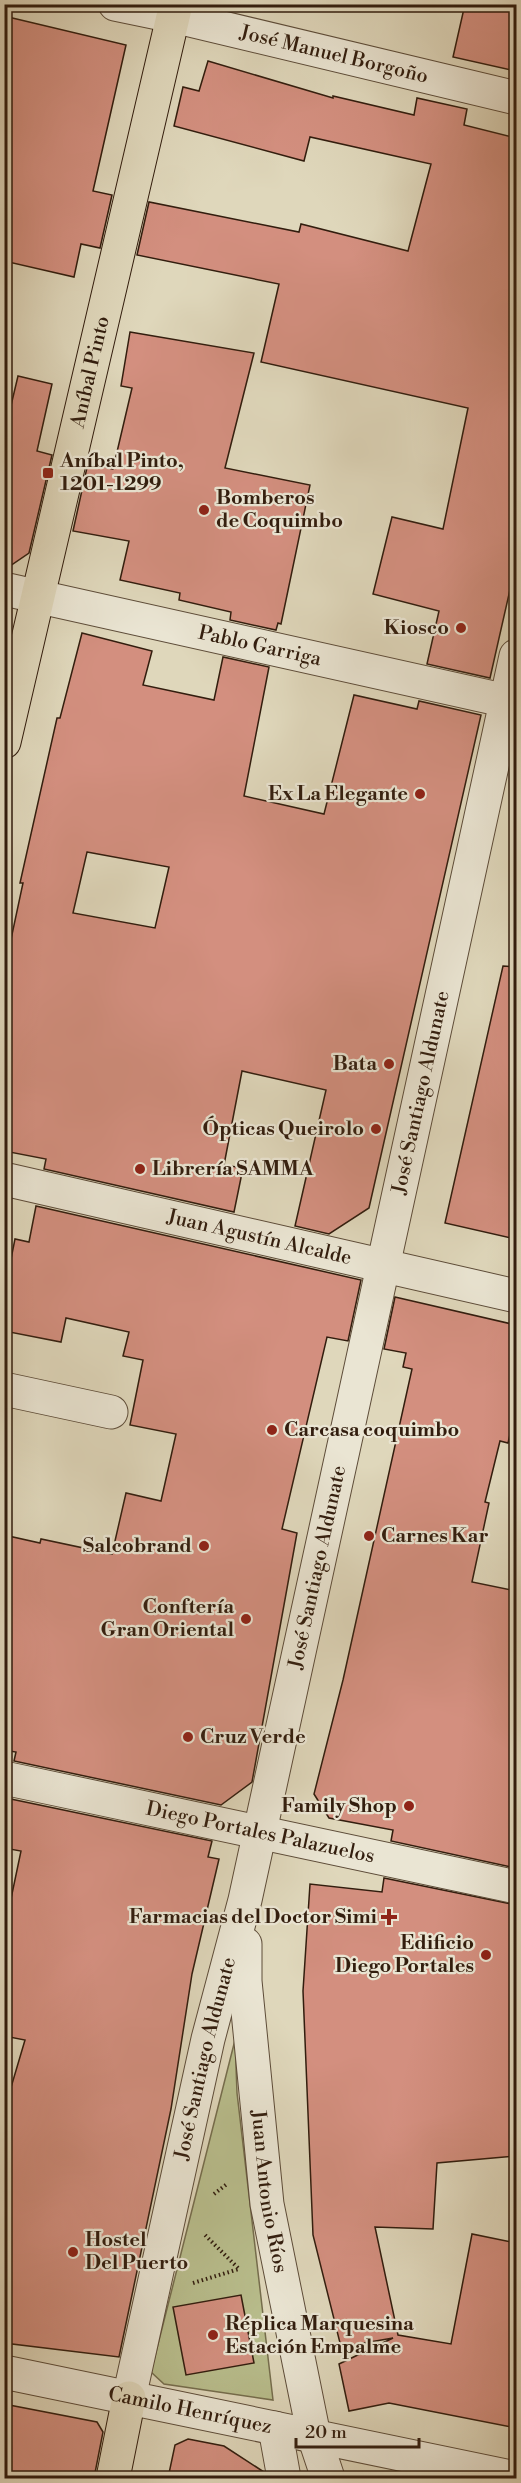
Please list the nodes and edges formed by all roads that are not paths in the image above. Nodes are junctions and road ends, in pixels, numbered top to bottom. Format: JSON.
{"nodes":[{"id":1,"x":116,"y":4,"type":"edge"},
{"id":2,"x":174,"y":10,"type":"edge"},
{"id":3,"x":516,"y":98,"type":"edge"},
{"id":4,"x":4,"y":589,"type":"edge"},
{"id":5,"x":36,"y":596,"type":"junction"},
{"id":6,"x":516,"y":656,"type":"edge"},
{"id":7,"x":512,"y":702,"type":"edge"},
{"id":8,"x":4,"y":742,"type":"edge"},
{"id":9,"x":4,"y":1179,"type":"edge"},
{"id":10,"x":383,"y":1265,"type":"junction"},
{"id":11,"x":516,"y":1296,"type":"edge"},
{"id":12,"x":4,"y":1389,"type":"edge"},
{"id":13,"x":111,"y":1412,"type":"dead end"},
{"id":14,"x":4,"y":1778,"type":"edge"},
{"id":15,"x":260,"y":1831,"type":"junction"},
{"id":16,"x":516,"y":1887,"type":"edge"},
{"id":17,"x":245,"y":1900,"type":"junction"},
{"id":18,"x":4,"y":2372,"type":"edge"},
{"id":19,"x":129,"y":2398,"type":"junction"},
{"id":20,"x":274,"y":2428,"type":"junction"},
{"id":21,"x":314,"y":2436,"type":"junction"},
{"id":22,"x":113,"y":2478,"type":"edge"},
{"id":23,"x":284,"y":2478,"type":"edge"},
{"id":24,"x":328,"y":2478,"type":"edge"},
{"id":25,"x":516,"y":2478,"type":"edge"}],
"edges":[{"from":1,"to":2,"type":"street","name":"José Manuel Borgoño"},
{"from":2,"to":3,"type":"street","name":"José Manuel Borgoño"},
{"from":2,"to":5,"type":"main road","name":"Aníbal Pinto"},
{"from":4,"to":5,"type":"street","name":"Pablo Garriga"},
{"from":5,"to":7,"type":"street","name":"Pablo Garriga"},
{"from":5,"to":8,"type":"main road","name":"Aníbal Pinto"},
{"from":6,"to":7,"type":"street","name":"José Santiago Aldunate"},
{"from":7,"to":10,"type":"street","name":"José Santiago Aldunate"},
{"from":9,"to":10,"type":"street","name":"Juan Agustín Alcalde"},
{"from":10,"to":11,"type":"street","name":"Juan Agustín Alcalde"},
{"from":10,"to":15,"type":"street","name":"José Santiago Aldunate"},
{"from":12,"to":13,"type":"street"},
{"from":14,"to":15,"type":"street","name":"Diego Portales Palazuelos"},
{"from":15,"to":16,"type":"street","name":"Diego Portales Palazuelos"},
{"from":15,"to":17,"type":"street","name":"José Santiago Aldunate"},
{"from":17,"to":19,"type":"street","name":"José Santiago Aldunate"},
{"from":17,"to":21,"type":"street","name":"Juan Antonio Ríos"},
{"from":18,"to":19,"type":"street","name":"Camilo Henríquez"},
{"from":19,"to":20,"type":"street","name":"Camilo Henríquez"},
{"from":19,"to":22,"type":"main road","name":"José Santiago Aldunate"},
{"from":20,"to":21,"type":"street","name":"Camilo Henríquez"},
{"from":20,"to":23,"type":"street"},
{"from":21,"to":24,"type":"street","name":"Juan Antonio Ríos"},
{"from":21,"to":25,"type":"street","name":"Camilo Henríquez"}]}
